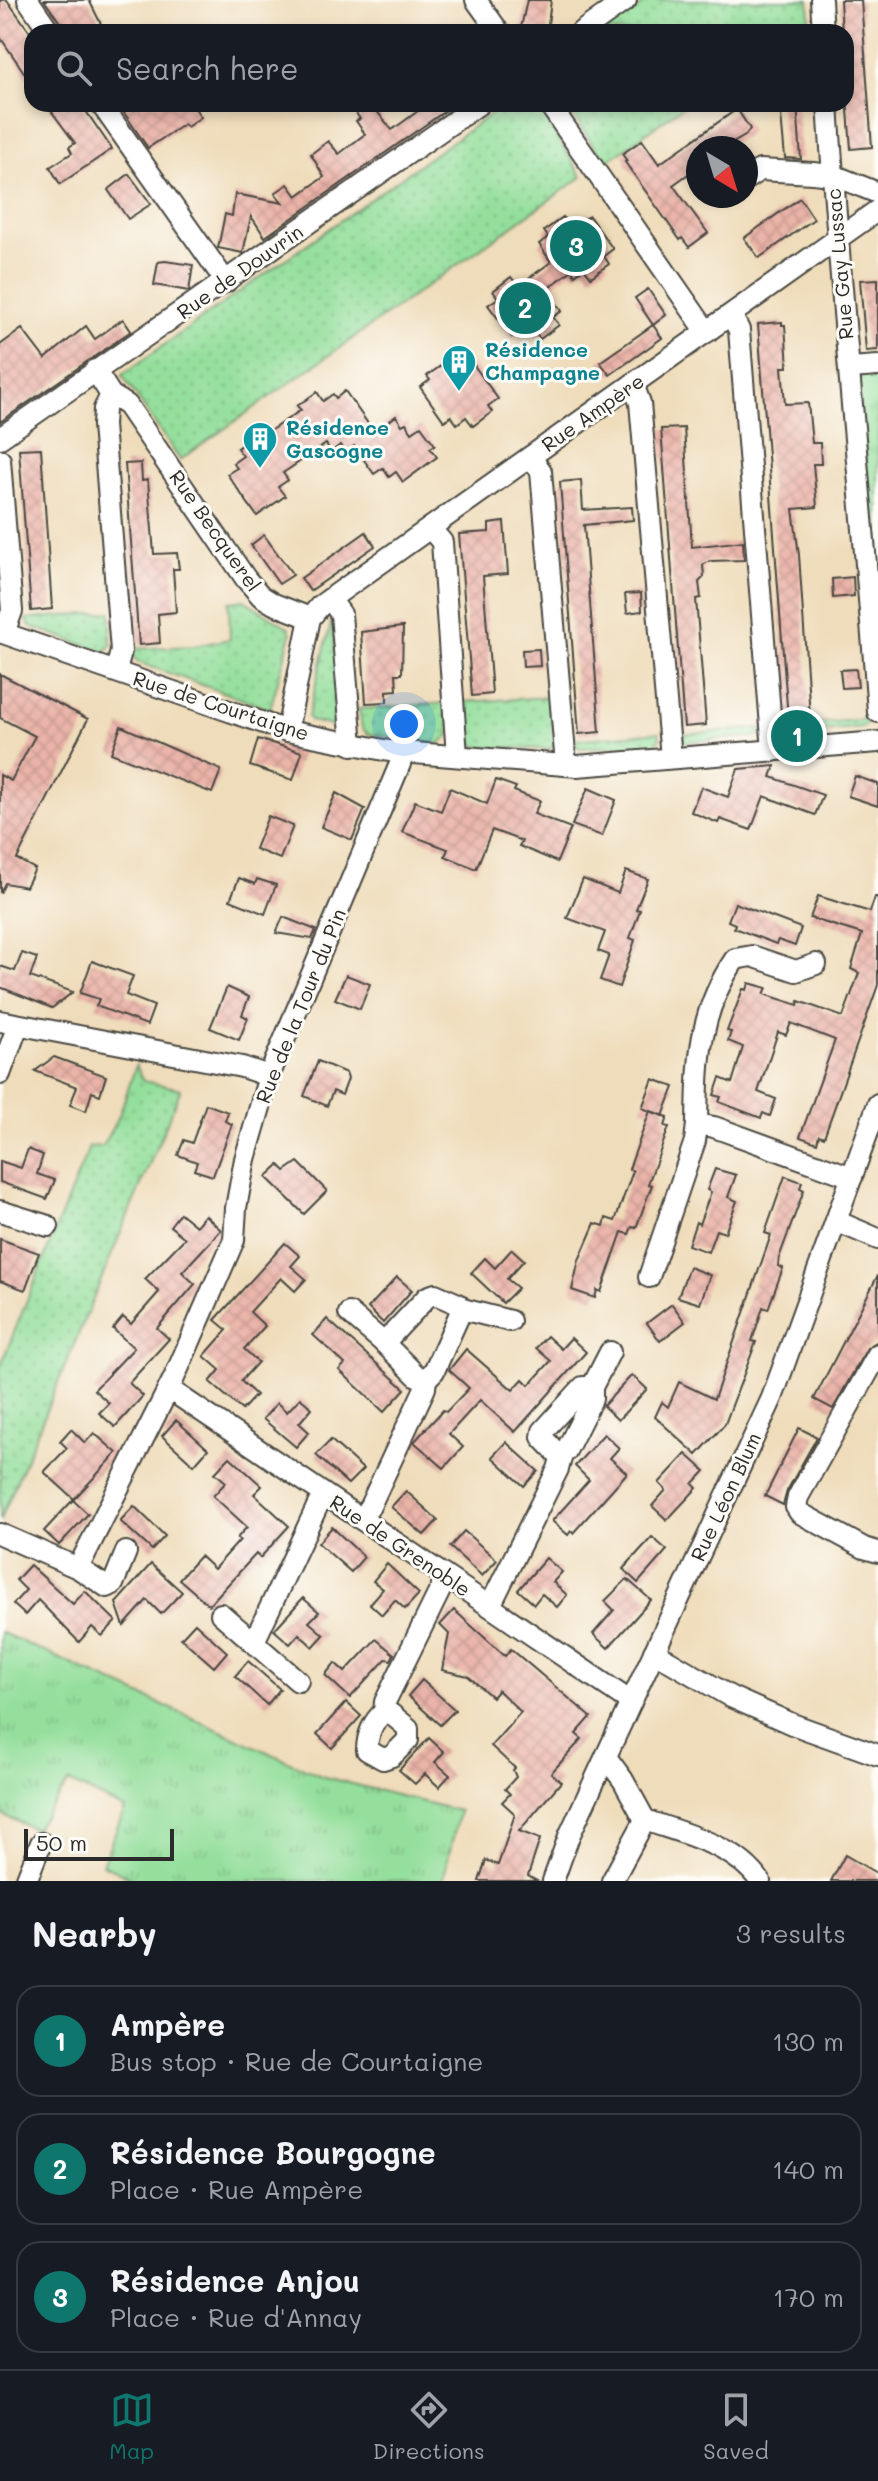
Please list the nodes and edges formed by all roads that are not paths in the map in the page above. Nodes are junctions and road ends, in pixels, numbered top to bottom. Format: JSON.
{"nodes":[{"id":1,"x":28,"y":0,"type":"edge"},
{"id":2,"x":476,"y":0,"type":"edge"},
{"id":3,"x":626,"y":0,"type":"edge"},
{"id":4,"x":821,"y":0,"type":"edge"},
{"id":5,"x":44,"y":24,"type":"edge"},
{"id":6,"x":493,"y":24,"type":"edge"},
{"id":7,"x":592,"y":24,"type":"edge"},
{"id":8,"x":822,"y":24,"type":"edge"},
{"id":9,"x":107,"y":112,"type":"edge"},
{"id":10,"x":468,"y":112,"type":"edge"},
{"id":11,"x":555,"y":112,"type":"edge"},
{"id":12,"x":829,"y":112,"type":"edge"},
{"id":13,"x":758,"y":171,"type":"edge"},
{"id":14,"x":833,"y":175,"type":"junction"},
{"id":15,"x":878,"y":193,"type":"edge"},
{"id":16,"x":878,"y":210,"type":"edge"},
{"id":17,"x":837,"y":239,"type":"junction"},
{"id":18,"x":226,"y":282,"type":"junction"},
{"id":19,"x":731,"y":315,"type":"junction"},
{"id":20,"x":707,"y":332,"type":"junction"},
{"id":21,"x":878,"y":366,"type":"edge"},
{"id":22,"x":850,"y":368,"type":"junction"},
{"id":23,"x":95,"y":370,"type":"junction"},
{"id":24,"x":633,"y":384,"type":"junction"},
{"id":25,"x":111,"y":395,"type":"junction"},
{"id":26,"x":0,"y":438,"type":"edge"},
{"id":27,"x":530,"y":457,"type":"junction"},
{"id":28,"x":0,"y":460,"type":"edge"},
{"id":29,"x":430,"y":528,"type":"junction"},
{"id":30,"x":871,"y":532,"type":"edge"},
{"id":31,"x":330,"y":599,"type":"junction"},
{"id":32,"x":310,"y":618,"type":"junction"},
{"id":33,"x":2,"y":632,"type":"edge"},
{"id":34,"x":116,"y":671,"type":"junction"},
{"id":35,"x":878,"y":712,"type":"edge"},
{"id":36,"x":287,"y":731,"type":"junction"},
{"id":37,"x":878,"y":742,"type":"edge"},
{"id":38,"x":352,"y":745,"type":"junction"},
{"id":39,"x":773,"y":751,"type":"junction"},
{"id":40,"x":402,"y":752,"type":"junction"},
{"id":41,"x":457,"y":756,"type":"junction"},
{"id":42,"x":671,"y":758,"type":"junction"},
{"id":43,"x":566,"y":765,"type":"junction"},
{"id":44,"x":816,"y":964,"type":"dead end"},
{"id":45,"x":9,"y":1023,"type":"edge"},
{"id":46,"x":0,"y":1074,"type":"edge"},
{"id":47,"x":269,"y":1076,"type":"junction"},
{"id":48,"x":878,"y":1104,"type":"edge"},
{"id":49,"x":697,"y":1124,"type":"junction"},
{"id":50,"x":852,"y":1177,"type":"junction"},
{"id":51,"x":0,"y":1211,"type":"edge"},
{"id":52,"x":836,"y":1221,"type":"junction"},
{"id":53,"x":48,"y":1226,"type":"dead end"},
{"id":54,"x":878,"y":1239,"type":"edge"},
{"id":55,"x":649,"y":1277,"type":"dead end"},
{"id":56,"x":462,"y":1309,"type":"junction"},
{"id":57,"x":349,"y":1313,"type":"dead end"},
{"id":58,"x":510,"y":1321,"type":"dead end"},
{"id":59,"x":384,"y":1343,"type":"junction"},
{"id":60,"x":610,"y":1352,"type":"dead end"},
{"id":61,"x":878,"y":1354,"type":"edge"},
{"id":62,"x":426,"y":1379,"type":"junction"},
{"id":63,"x":592,"y":1387,"type":"junction"},
{"id":64,"x":169,"y":1389,"type":"junction"},
{"id":65,"x":562,"y":1455,"type":"junction"},
{"id":66,"x":323,"y":1494,"type":"junction"},
{"id":67,"x":361,"y":1519,"type":"junction"},
{"id":68,"x":0,"y":1534,"type":"edge"},
{"id":69,"x":126,"y":1552,"type":"dead end"},
{"id":70,"x":878,"y":1552,"type":"edge"},
{"id":71,"x":78,"y":1568,"type":"junction"},
{"id":72,"x":446,"y":1578,"type":"junction"},
{"id":73,"x":490,"y":1606,"type":"junction"},
{"id":74,"x":221,"y":1614,"type":"dead end"},
{"id":75,"x":254,"y":1642,"type":"junction"},
{"id":76,"x":654,"y":1652,"type":"junction"},
{"id":77,"x":298,"y":1681,"type":"dead end"},
{"id":78,"x":631,"y":1702,"type":"junction"},
{"id":79,"x":384,"y":1712,"type":"dead end"},
{"id":80,"x":878,"y":1755,"type":"edge"},
{"id":81,"x":606,"y":1757,"type":"junction"},
{"id":82,"x":645,"y":1820,"type":"junction"},
{"id":83,"x":41,"y":1843,"type":"dead end"},
{"id":84,"x":26,"y":1881,"type":"edge"},
{"id":85,"x":553,"y":1881,"type":"edge"},
{"id":86,"x":612,"y":1881,"type":"edge"},
{"id":87,"x":760,"y":1881,"type":"edge"}],
"edges":[{"from":1,"to":5,"type":"street"},
{"from":2,"to":6,"type":"street"},
{"from":3,"to":7,"type":"street"},
{"from":4,"to":8,"type":"street"},
{"from":9,"to":18,"type":"street"},
{"from":10,"to":18,"type":"street","name":"Rue de Douvrin"},
{"from":11,"to":20,"type":"street"},
{"from":12,"to":14,"type":"street","name":"Rue Gay Lussac"},
{"from":13,"to":14,"type":"street"},
{"from":14,"to":15,"type":"street"},
{"from":14,"to":17,"type":"street","name":"Rue Gay Lussac"},
{"from":16,"to":17,"type":"street","name":"Rue Ampère"},
{"from":17,"to":19,"type":"street","name":"Rue Ampère"},
{"from":17,"to":22,"type":"street","name":"Rue Gay Lussac"},
{"from":18,"to":23,"type":"street","name":"Rue de Douvrin"},
{"from":19,"to":20,"type":"street","name":"Rue Ampère"},
{"from":19,"to":39,"type":"street"},
{"from":20,"to":24,"type":"street","name":"Rue Ampère"},
{"from":21,"to":22,"type":"street"},
{"from":22,"to":30,"type":"street","name":"Rue Gay Lussac"},
{"from":23,"to":25,"type":"street","name":"Rue Becquerel"},
{"from":23,"to":26,"type":"street","name":"Rue de Douvrin"},
{"from":24,"to":27,"type":"street","name":"Rue Ampère"},
{"from":24,"to":42,"type":"street"},
{"from":25,"to":32,"type":"street","name":"Rue Becquerel"},
{"from":25,"to":34,"type":"street"},
{"from":27,"to":29,"type":"street","name":"Rue Ampère"},
{"from":27,"to":43,"type":"street"},
{"from":28,"to":33,"type":"street"},
{"from":29,"to":31,"type":"street","name":"Rue Ampère"},
{"from":29,"to":41,"type":"street"},
{"from":30,"to":35,"type":"street","name":"Rue Gay Lussac"},
{"from":31,"to":32,"type":"street","name":"Rue Ampère"},
{"from":31,"to":38,"type":"street"},
{"from":32,"to":36,"type":"street"},
{"from":33,"to":34,"type":"street","name":"Rue de Courtaigne"},
{"from":34,"to":36,"type":"street","name":"Rue de Courtaigne"},
{"from":36,"to":38,"type":"street","name":"Rue de Courtaigne"},
{"from":37,"to":39,"type":"street","name":"Rue de Courtaigne"},
{"from":38,"to":40,"type":"street","name":"Rue de Courtaigne"},
{"from":39,"to":42,"type":"street","name":"Rue de Courtaigne"},
{"from":40,"to":41,"type":"street","name":"Rue de Courtaigne"},
{"from":40,"to":47,"type":"street","name":"Rue de la Tour du Pin"},
{"from":41,"to":43,"type":"street","name":"Rue de Courtaigne"},
{"from":42,"to":43,"type":"street","name":"Rue de Courtaigne"},
{"from":44,"to":49,"type":"street"},
{"from":45,"to":46,"type":"street"},
{"from":45,"to":47,"type":"street"},
{"from":47,"to":64,"type":"street","name":"Rue de la Tour du Pin"},
{"from":48,"to":50,"type":"street","name":"Rue Léon Blum"},
{"from":49,"to":50,"type":"street"},
{"from":49,"to":55,"type":"street"},
{"from":50,"to":52,"type":"street","name":"Rue Léon Blum"},
{"from":51,"to":53,"type":"street"},
{"from":52,"to":54,"type":"street"},
{"from":52,"to":76,"type":"street","name":"Rue Léon Blum"},
{"from":56,"to":58,"type":"street"},
{"from":56,"to":59,"type":"street"},
{"from":56,"to":62,"type":"street"},
{"from":57,"to":59,"type":"street"},
{"from":59,"to":62,"type":"street"},
{"from":60,"to":63,"type":"street"},
{"from":61,"to":70,"type":"street"},
{"from":62,"to":67,"type":"street"},
{"from":63,"to":65,"type":"street"},
{"from":63,"to":65,"type":"street"},
{"from":64,"to":66,"type":"street","name":"Rue de Grenoble"},
{"from":64,"to":71,"type":"street","name":"Rue de la Tour du Pin"},
{"from":65,"to":73,"type":"street"},
{"from":66,"to":67,"type":"street","name":"Rue de Grenoble"},
{"from":66,"to":75,"type":"street"},
{"from":67,"to":72,"type":"street","name":"Rue de Grenoble"},
{"from":68,"to":71,"type":"street"},
{"from":69,"to":71,"type":"street"},
{"from":72,"to":73,"type":"street","name":"Rue de Grenoble"},
{"from":72,"to":79,"type":"street"},
{"from":73,"to":78,"type":"street","name":"Rue de Grenoble"},
{"from":74,"to":75,"type":"street"},
{"from":75,"to":77,"type":"street"},
{"from":76,"to":78,"type":"street","name":"Rue Léon Blum"},
{"from":76,"to":80,"type":"street"},
{"from":78,"to":81,"type":"street","name":"Rue Léon Blum"},
{"from":81,"to":82,"type":"street"},
{"from":81,"to":85,"type":"street","name":"Rue Léon Blum"},
{"from":82,"to":86,"type":"street"},
{"from":82,"to":87,"type":"street"},
{"from":83,"to":84,"type":"street"}]}
